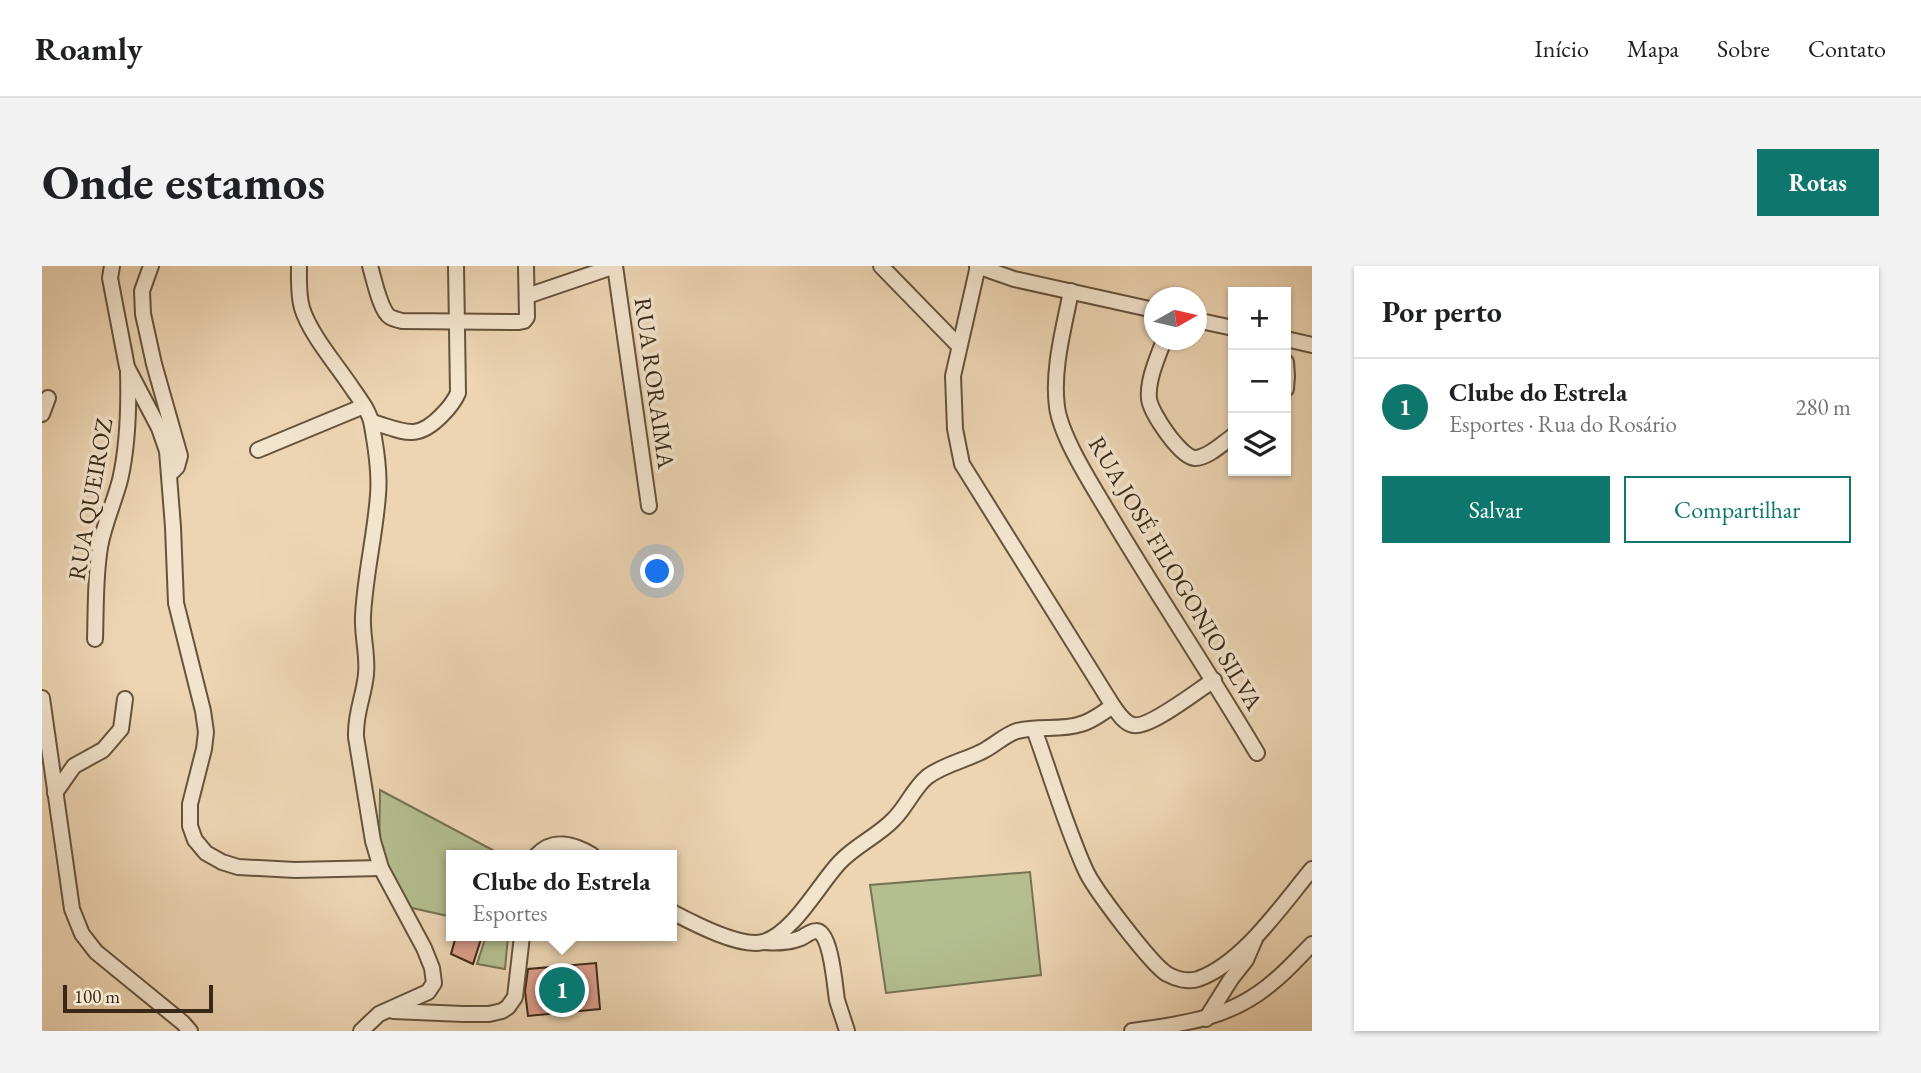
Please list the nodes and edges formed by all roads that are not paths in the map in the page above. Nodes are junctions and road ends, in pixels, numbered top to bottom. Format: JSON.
{"nodes":[{"id":1,"x":112,"y":266,"type":"edge"},
{"id":2,"x":151,"y":266,"type":"edge"},
{"id":3,"x":299,"y":266,"type":"edge"},
{"id":4,"x":370,"y":266,"type":"edge"},
{"id":5,"x":456,"y":266,"type":"edge"},
{"id":6,"x":526,"y":266,"type":"edge"},
{"id":7,"x":615,"y":266,"type":"edge"},
{"id":8,"x":881,"y":266,"type":"edge"},
{"id":9,"x":978,"y":266,"type":"edge"},
{"id":10,"x":1071,"y":291,"type":"junction"},
{"id":11,"x":527,"y":296,"type":"junction"},
{"id":12,"x":1144,"y":308,"type":"edge"},
{"id":13,"x":456,"y":321,"type":"junction"},
{"id":14,"x":1207,"y":322,"type":"edge"},
{"id":15,"x":1228,"y":327,"type":"edge"},
{"id":16,"x":1291,"y":340,"type":"edge"},
{"id":17,"x":1312,"y":345,"type":"edge"},
{"id":18,"x":958,"y":346,"type":"junction"},
{"id":19,"x":1161,"y":350,"type":"edge"},
{"id":20,"x":127,"y":367,"type":"junction"},
{"id":21,"x":42,"y":400,"type":"edge"},
{"id":22,"x":364,"y":406,"type":"junction"},
{"id":23,"x":42,"y":414,"type":"edge"},
{"id":24,"x":372,"y":422,"type":"junction"},
{"id":25,"x":1228,"y":440,"type":"edge"},
{"id":26,"x":258,"y":450,"type":"dead end"},
{"id":27,"x":170,"y":474,"type":"junction"},
{"id":28,"x":649,"y":506,"type":"dead end"},
{"id":29,"x":95,"y":639,"type":"dead end"},
{"id":30,"x":1214,"y":680,"type":"junction"},
{"id":31,"x":42,"y":698,"type":"edge"},
{"id":32,"x":125,"y":699,"type":"dead end"},
{"id":33,"x":1114,"y":706,"type":"junction"},
{"id":34,"x":1034,"y":729,"type":"junction"},
{"id":35,"x":1257,"y":753,"type":"dead end"},
{"id":36,"x":55,"y":793,"type":"junction"},
{"id":37,"x":542,"y":850,"type":"edge"},
{"id":38,"x":583,"y":850,"type":"edge"},
{"id":39,"x":381,"y":868,"type":"junction"},
{"id":40,"x":1312,"y":869,"type":"edge"},
{"id":41,"x":677,"y":914,"type":"edge"},
{"id":42,"x":1257,"y":935,"type":"junction"},
{"id":43,"x":521,"y":941,"type":"edge"},
{"id":44,"x":762,"y":942,"type":"junction"},
{"id":45,"x":1312,"y":944,"type":"edge"},
{"id":46,"x":390,"y":1010,"type":"junction"},
{"id":47,"x":1206,"y":1019,"type":"junction"},
{"id":48,"x":366,"y":1028,"type":"edge"},
{"id":49,"x":190,"y":1031,"type":"edge"},
{"id":50,"x":847,"y":1031,"type":"edge"},
{"id":51,"x":1132,"y":1031,"type":"edge"}],
"edges":[{"from":1,"to":20,"type":"street"},
{"from":2,"to":27,"type":"street"},
{"from":3,"to":22,"type":"street"},
{"from":4,"to":13,"type":"street"},
{"from":5,"to":13,"type":"street"},
{"from":6,"to":11,"type":"street"},
{"from":7,"to":11,"type":"street"},
{"from":7,"to":28,"type":"street","name":"RUA RORAIMA"},
{"from":8,"to":18,"type":"street"},
{"from":9,"to":10,"type":"street"},
{"from":9,"to":18,"type":"street"},
{"from":10,"to":12,"type":"street"},
{"from":10,"to":30,"type":"street","name":"RUA JOSÉ FILOGONIO SILVA"},
{"from":11,"to":13,"type":"street"},
{"from":13,"to":24,"type":"street"},
{"from":14,"to":15,"type":"street"},
{"from":16,"to":17,"type":"street"},
{"from":18,"to":33,"type":"street"},
{"from":19,"to":25,"type":"street"},
{"from":20,"to":27,"type":"street"},
{"from":20,"to":29,"type":"street","name":"RUA QUEIROZ"},
{"from":21,"to":23,"type":"street"},
{"from":22,"to":24,"type":"street"},
{"from":22,"to":26,"type":"street"},
{"from":24,"to":39,"type":"street"},
{"from":27,"to":39,"type":"street"},
{"from":30,"to":33,"type":"street"},
{"from":30,"to":35,"type":"street","name":"RUA JOSÉ FILOGONIO SILVA"},
{"from":31,"to":36,"type":"street"},
{"from":32,"to":36,"type":"street"},
{"from":33,"to":34,"type":"street"},
{"from":34,"to":42,"type":"street"},
{"from":34,"to":44,"type":"street"},
{"from":36,"to":49,"type":"street"},
{"from":37,"to":38,"type":"street"},
{"from":39,"to":46,"type":"street"},
{"from":40,"to":42,"type":"street"},
{"from":41,"to":44,"type":"street"},
{"from":42,"to":47,"type":"street"},
{"from":43,"to":46,"type":"street"},
{"from":44,"to":50,"type":"street"},
{"from":45,"to":47,"type":"street"},
{"from":46,"to":48,"type":"street"},
{"from":47,"to":51,"type":"street"}]}
